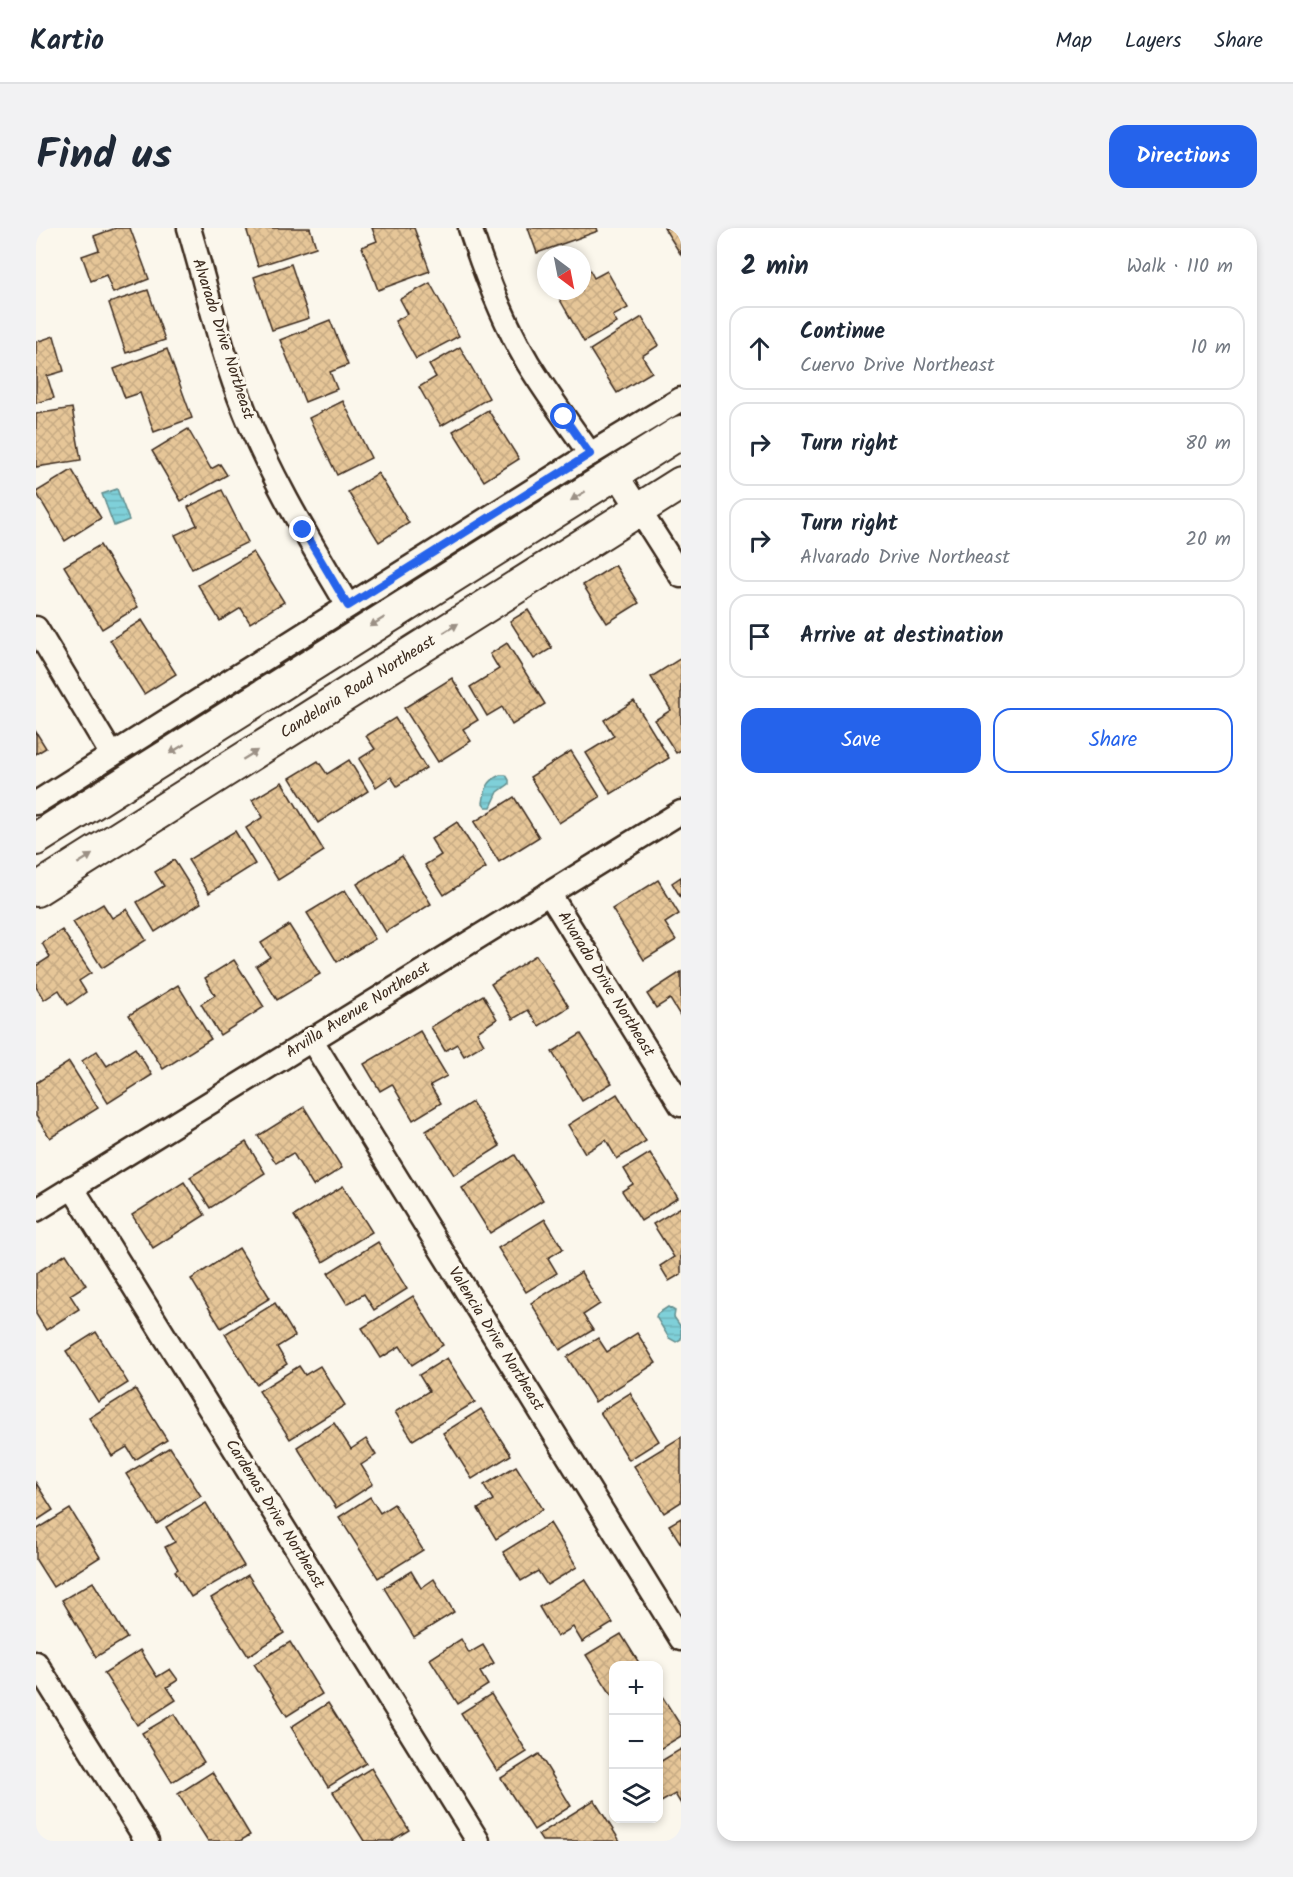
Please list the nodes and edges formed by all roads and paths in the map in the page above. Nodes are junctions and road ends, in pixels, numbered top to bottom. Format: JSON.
{"nodes":[{"id":1,"x":189,"y":228,"type":"edge"},
{"id":2,"x":470,"y":228,"type":"edge"},
{"id":3,"x":681,"y":399,"type":"edge"},
{"id":4,"x":681,"y":432,"type":"edge"},
{"id":5,"x":590,"y":454,"type":"junction"},
{"id":6,"x":615,"y":472,"type":"junction"},
{"id":7,"x":681,"y":483,"type":"edge"},
{"id":8,"x":639,"y":509,"type":"junction"},
{"id":9,"x":681,"y":576,"type":"edge"},
{"id":10,"x":348,"y":606,"type":"junction"},
{"id":11,"x":36,"y":628,"type":"edge"},
{"id":12,"x":112,"y":755,"type":"junction"},
{"id":13,"x":36,"y":803,"type":"edge"},
{"id":14,"x":681,"y":812,"type":"edge"},
{"id":15,"x":36,"y":838,"type":"edge"},
{"id":16,"x":36,"y":890,"type":"edge"},
{"id":17,"x":549,"y":893,"type":"junction"},
{"id":18,"x":311,"y":1039,"type":"junction"},
{"id":19,"x":681,"y":1105,"type":"edge"},
{"id":20,"x":72,"y":1187,"type":"junction"},
{"id":21,"x":36,"y":1210,"type":"edge"},
{"id":22,"x":681,"y":1639,"type":"edge"},
{"id":23,"x":36,"y":1663,"type":"edge"},
{"id":24,"x":147,"y":1841,"type":"edge"},
{"id":25,"x":478,"y":1841,"type":"edge"}],
"edges":[{"from":1,"to":10,"type":"street","name":"Alvarado Drive Northeast"},
{"from":2,"to":5,"type":"street"},
{"from":3,"to":5,"type":"street"},
{"from":4,"to":6,"type":"main road"},
{"from":5,"to":10,"type":"street"},
{"from":6,"to":8,"type":"street"},
{"from":6,"to":15,"type":"main road","one_way":true},
{"from":7,"to":8,"type":"main road","name":"Candelaria Road Northeast"},
{"from":8,"to":9,"type":"street"},
{"from":16,"to":8,"type":"main road","name":"Candelaria Road Northeast","one_way":true},
{"from":10,"to":12,"type":"street"},
{"from":11,"to":12,"type":"street"},
{"from":12,"to":13,"type":"street"},
{"from":14,"to":17,"type":"street","name":"Arvilla Avenue Northeast"},
{"from":17,"to":18,"type":"street","name":"Arvilla Avenue Northeast"},
{"from":17,"to":19,"type":"street","name":"Alvarado Drive Northeast"},
{"from":18,"to":20,"type":"street","name":"Arvilla Avenue Northeast"},
{"from":18,"to":22,"type":"street","name":"Valencia Drive Northeast"},
{"from":20,"to":21,"type":"street","name":"Arvilla Avenue Northeast"},
{"from":20,"to":25,"type":"street","name":"Cardenas Drive Northeast"},
{"from":23,"to":24,"type":"street"}]}
